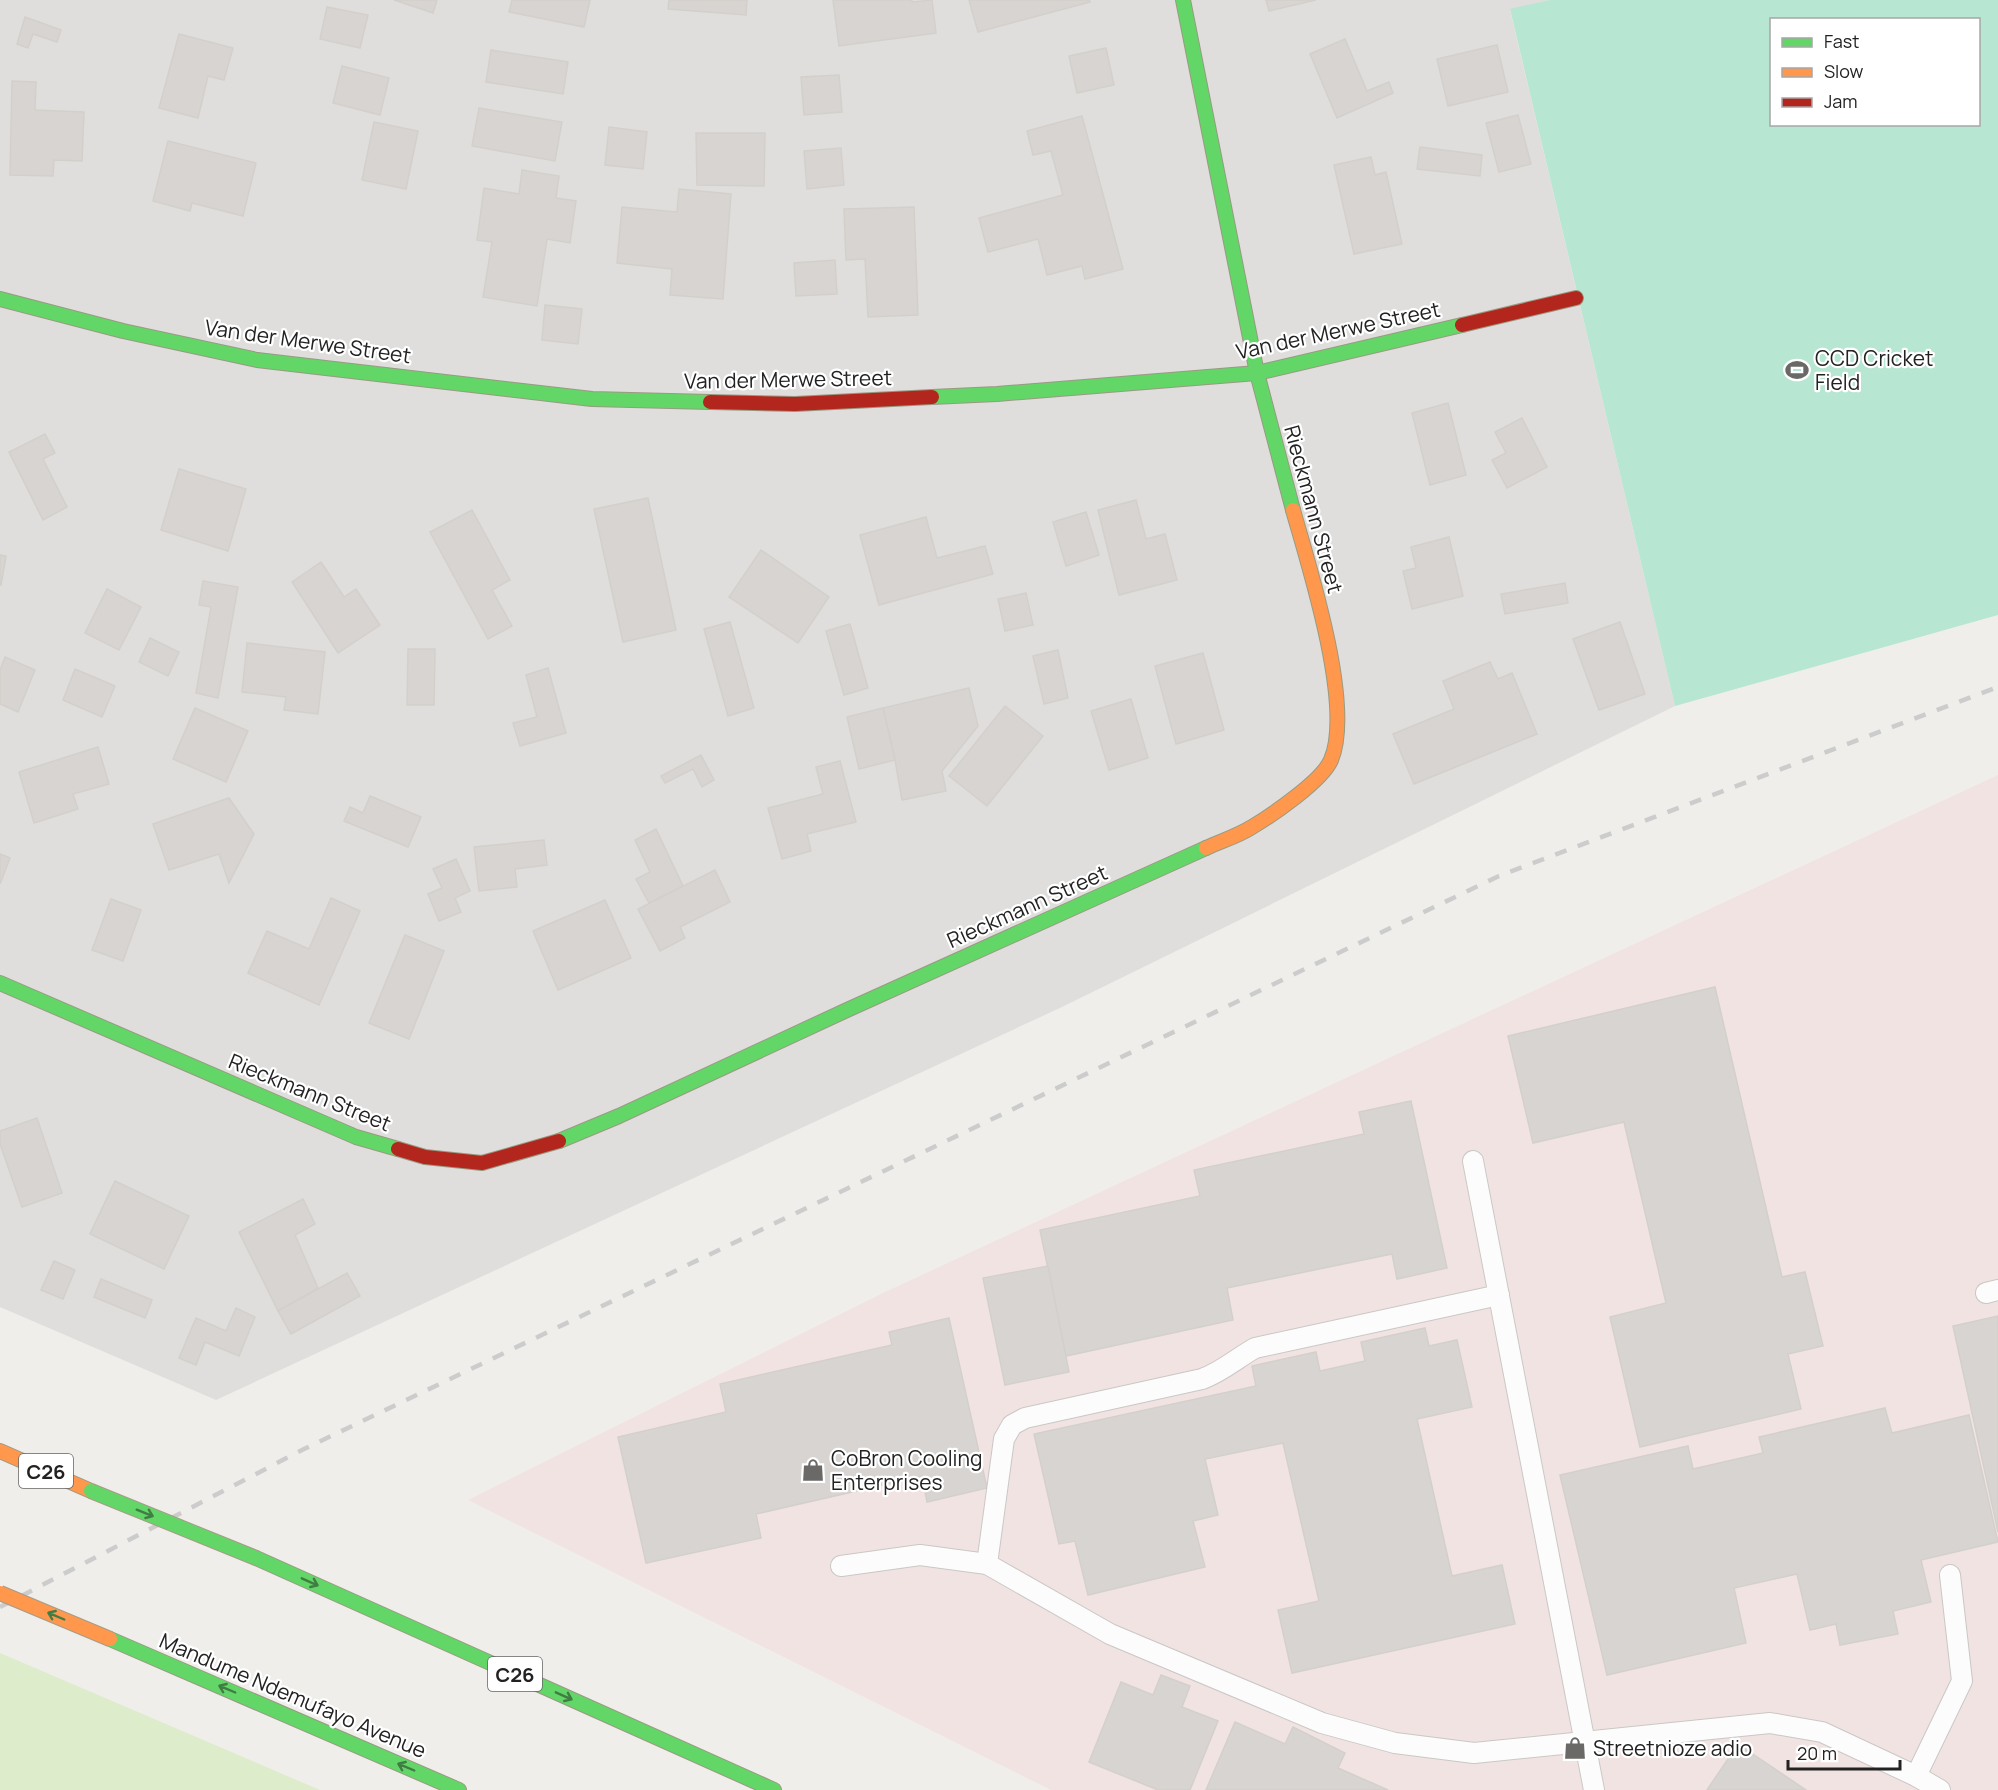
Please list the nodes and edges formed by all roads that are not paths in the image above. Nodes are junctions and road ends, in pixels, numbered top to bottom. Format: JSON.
{"nodes":[{"id":1,"x":1183,"y":0,"type":"edge"},
{"id":2,"x":1576,"y":298,"type":"dead end"},
{"id":3,"x":0,"y":299,"type":"edge"},
{"id":4,"x":1257,"y":373,"type":"junction"},
{"id":5,"x":0,"y":983,"type":"edge"},
{"id":6,"x":1473,"y":1161,"type":"dead end"},
{"id":7,"x":1499,"y":1295,"type":"junction"},
{"id":8,"x":0,"y":1451,"type":"edge"},
{"id":9,"x":987,"y":1564,"type":"junction"},
{"id":10,"x":841,"y":1566,"type":"dead end"},
{"id":11,"x":1950,"y":1575,"type":"dead end"},
{"id":12,"x":0,"y":1593,"type":"edge"},
{"id":13,"x":1584,"y":1741,"type":"junction"},
{"id":14,"x":1916,"y":1776,"type":"junction"},
{"id":15,"x":459,"y":1790,"type":"edge"},
{"id":16,"x":774,"y":1790,"type":"edge"},
{"id":17,"x":1594,"y":1790,"type":"edge"},
{"id":18,"x":1940,"y":1790,"type":"edge"}],
"edges":[{"from":1,"to":4,"type":"street","name":"Rieckmann Street"},
{"from":2,"to":4,"type":"street","name":"Van der Merwe Street"},
{"from":3,"to":4,"type":"street","name":"Van der Merwe Street"},
{"from":4,"to":5,"type":"street","name":"Rieckmann Street"},
{"from":6,"to":7,"type":"lane"},
{"from":7,"to":9,"type":"lane"},
{"from":7,"to":13,"type":"lane"},
{"from":8,"to":16,"type":"street","number":"C26","one_way":true,"bridge":true},
{"from":9,"to":10,"type":"lane"},
{"from":9,"to":13,"type":"lane"},
{"from":11,"to":14,"type":"lane"},
{"from":15,"to":12,"type":"street","name":"Mandume Ndemufayo Avenue","one_way":true,"bridge":true},
{"from":13,"to":14,"type":"lane"},
{"from":13,"to":17,"type":"lane"},
{"from":14,"to":18,"type":"lane"}]}
